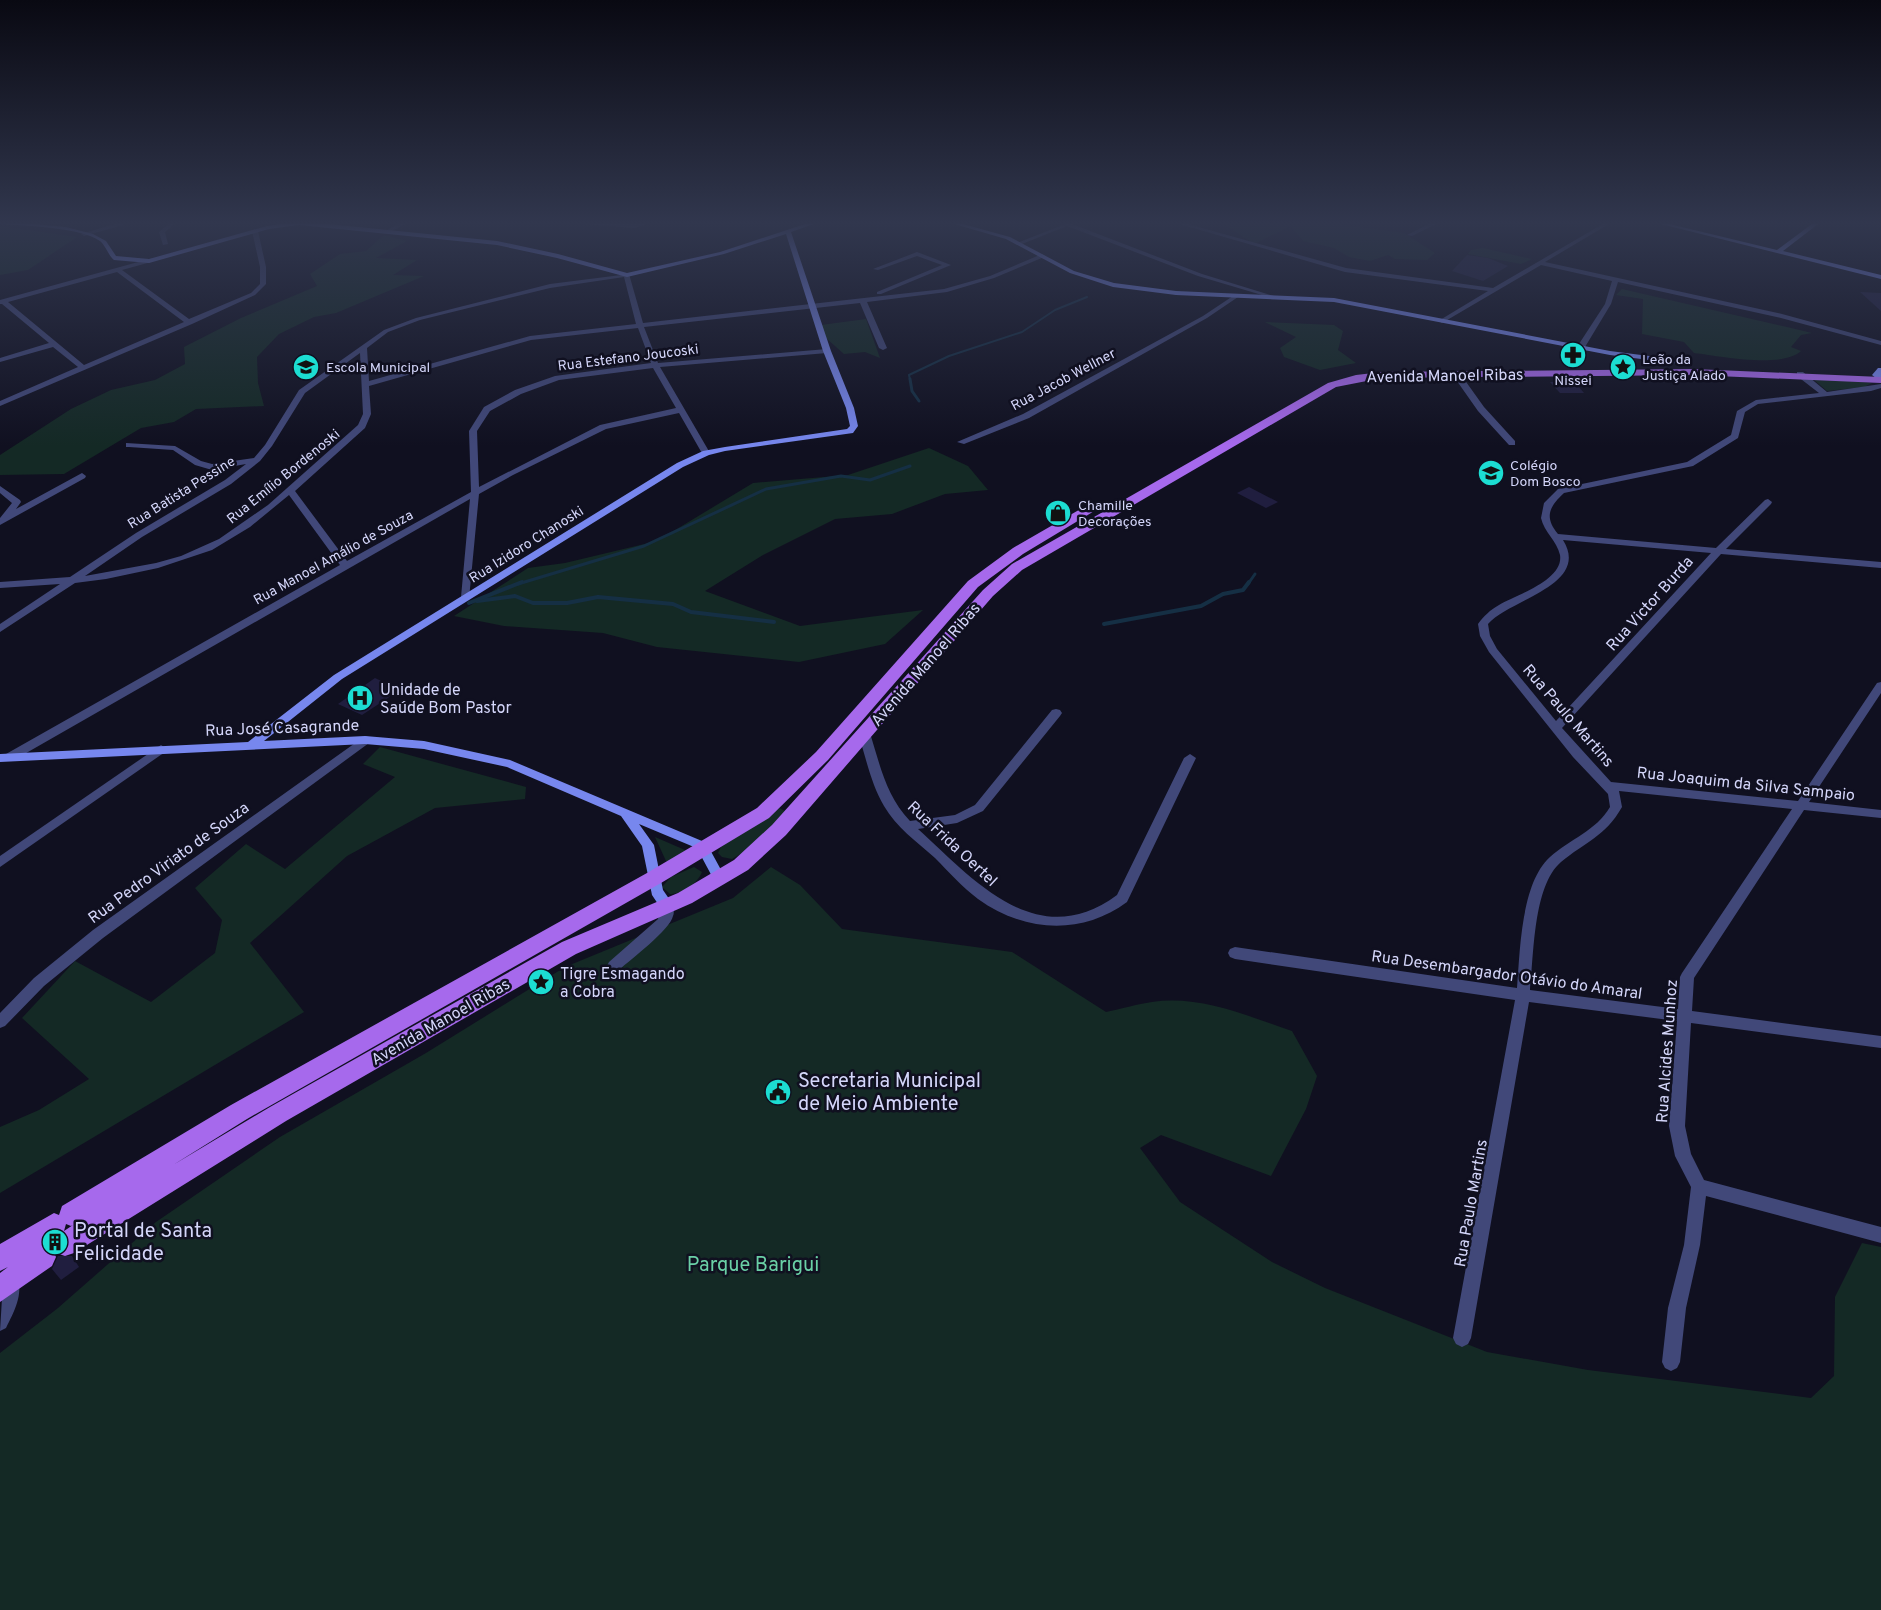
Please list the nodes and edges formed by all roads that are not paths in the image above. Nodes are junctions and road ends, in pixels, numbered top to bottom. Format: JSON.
{"nodes":[{"id":1,"x":19,"y":296,"type":"edge"},
{"id":2,"x":154,"y":296,"type":"edge"},
{"id":3,"x":245,"y":296,"type":"edge"},
{"id":4,"x":509,"y":296,"type":"edge"},
{"id":5,"x":632,"y":296,"type":"edge"},
{"id":6,"x":809,"y":296,"type":"edge"},
{"id":7,"x":872,"y":296,"type":"edge"},
{"id":8,"x":894,"y":296,"type":"edge"},
{"id":9,"x":1236,"y":296,"type":"edge"},
{"id":10,"x":1241,"y":296,"type":"edge"},
{"id":11,"x":1271,"y":296,"type":"edge"},
{"id":12,"x":1484,"y":296,"type":"edge"},
{"id":13,"x":1610,"y":296,"type":"edge"},
{"id":14,"x":1690,"y":296,"type":"edge"},
{"id":15,"x":1274,"y":297,"type":"junction"},
{"id":16,"x":865,"y":299,"type":"junction"},
{"id":17,"x":1,"y":301,"type":"edge"},
{"id":18,"x":811,"y":304,"type":"junction"},
{"id":19,"x":1442,"y":321,"type":"junction"},
{"id":20,"x":190,"y":323,"type":"junction"},
{"id":21,"x":640,"y":325,"type":"junction"},
{"id":22,"x":1881,"y":343,"type":"edge"},
{"id":23,"x":52,"y":345,"type":"junction"},
{"id":24,"x":363,"y":347,"type":"junction"},
{"id":25,"x":1581,"y":347,"type":"junction"},
{"id":26,"x":883,"y":348,"type":"dead end"},
{"id":27,"x":827,"y":351,"type":"junction"},
{"id":28,"x":1610,"y":353,"type":"junction"},
{"id":29,"x":0,"y":360,"type":"edge"},
{"id":30,"x":1635,"y":362,"type":"junction"},
{"id":31,"x":654,"y":365,"type":"junction"},
{"id":32,"x":1691,"y":367,"type":"junction"},
{"id":33,"x":83,"y":368,"type":"junction"},
{"id":34,"x":1662,"y":372,"type":"junction"},
{"id":35,"x":1456,"y":374,"type":"junction"},
{"id":36,"x":1800,"y":374,"type":"junction"},
{"id":37,"x":1880,"y":378,"type":"edge"},
{"id":38,"x":364,"y":385,"type":"junction"},
{"id":39,"x":1824,"y":393,"type":"junction"},
{"id":40,"x":0,"y":404,"type":"edge"},
{"id":41,"x":680,"y":410,"type":"junction"},
{"id":42,"x":1241,"y":431,"type":"junction"},
{"id":43,"x":961,"y":442,"type":"dead end"},
{"id":44,"x":1512,"y":443,"type":"dead end"},
{"id":45,"x":1217,"y":444,"type":"junction"},
{"id":46,"x":129,"y":445,"type":"dead end"},
{"id":47,"x":706,"y":453,"type":"junction"},
{"id":48,"x":257,"y":459,"type":"junction"},
{"id":49,"x":82,"y":476,"type":"dead end"},
{"id":50,"x":0,"y":489,"type":"edge"},
{"id":51,"x":291,"y":490,"type":"junction"},
{"id":52,"x":475,"y":493,"type":"junction"},
{"id":53,"x":1768,"y":502,"type":"dead end"},
{"id":54,"x":2,"y":520,"type":"edge"},
{"id":55,"x":1051,"y":531,"type":"junction"},
{"id":56,"x":1558,"y":537,"type":"junction"},
{"id":57,"x":1046,"y":549,"type":"junction"},
{"id":58,"x":1720,"y":551,"type":"junction"},
{"id":59,"x":345,"y":565,"type":"junction"},
{"id":60,"x":1881,"y":565,"type":"edge"},
{"id":61,"x":68,"y":581,"type":"junction"},
{"id":62,"x":0,"y":585,"type":"edge"},
{"id":63,"x":466,"y":597,"type":"junction"},
{"id":64,"x":0,"y":629,"type":"edge"},
{"id":65,"x":1881,"y":685,"type":"edge"},
{"id":66,"x":865,"y":707,"type":"junction"},
{"id":67,"x":1056,"y":713,"type":"dead end"},
{"id":68,"x":1556,"y":729,"type":"junction"},
{"id":69,"x":864,"y":733,"type":"junction"},
{"id":70,"x":365,"y":740,"type":"junction"},
{"id":71,"x":252,"y":744,"type":"junction"},
{"id":72,"x":161,"y":749,"type":"junction"},
{"id":73,"x":822,"y":756,"type":"junction"},
{"id":74,"x":5,"y":757,"type":"edge"},
{"id":75,"x":1190,"y":758,"type":"dead end"},
{"id":76,"x":1608,"y":786,"type":"junction"},
{"id":77,"x":817,"y":787,"type":"junction"},
{"id":78,"x":1801,"y":806,"type":"junction"},
{"id":79,"x":624,"y":814,"type":"junction"},
{"id":80,"x":1881,"y":814,"type":"edge"},
{"id":81,"x":907,"y":826,"type":"junction"},
{"id":82,"x":704,"y":849,"type":"junction"},
{"id":83,"x":0,"y":862,"type":"edge"},
{"id":84,"x":654,"y":878,"type":"junction"},
{"id":85,"x":720,"y":879,"type":"junction"},
{"id":86,"x":667,"y":906,"type":"junction"},
{"id":87,"x":1235,"y":954,"type":"dead end"},
{"id":88,"x":614,"y":966,"type":"dead end"},
{"id":89,"x":1523,"y":995,"type":"junction"},
{"id":90,"x":1684,"y":1016,"type":"junction"},
{"id":91,"x":0,"y":1022,"type":"edge"},
{"id":92,"x":1881,"y":1042,"type":"edge"},
{"id":93,"x":1700,"y":1186,"type":"junction"},
{"id":94,"x":63,"y":1228,"type":"junction"},
{"id":95,"x":1881,"y":1235,"type":"edge"},
{"id":96,"x":43,"y":1257,"type":"dead end"},
{"id":97,"x":0,"y":1258,"type":"edge"},
{"id":98,"x":6,"y":1286,"type":"edge"},
{"id":99,"x":0,"y":1322,"type":"edge"},
{"id":100,"x":1462,"y":1338,"type":"dead end"},
{"id":101,"x":1671,"y":1362,"type":"dead end"}],
"edges":[{"from":1,"to":17,"type":"street"},
{"from":2,"to":20,"type":"street"},
{"from":3,"to":20,"type":"street"},
{"from":4,"to":24,"type":"street","name":"Rua Batista Pessine"},
{"from":5,"to":21,"type":"street"},
{"from":6,"to":18,"type":"street"},
{"from":7,"to":16,"type":"street"},
{"from":8,"to":16,"type":"street"},
{"from":9,"to":43,"type":"street","name":"Rua Jacob Wellner"},
{"from":10,"to":15,"type":"street"},
{"from":11,"to":15,"type":"street"},
{"from":12,"to":19,"type":"street"},
{"from":13,"to":25,"type":"street"},
{"from":14,"to":22,"type":"street"},
{"from":15,"to":19,"type":"street"},
{"from":16,"to":18,"type":"street"},
{"from":16,"to":26,"type":"street"},
{"from":17,"to":23,"type":"street"},
{"from":18,"to":21,"type":"street"},
{"from":18,"to":27,"type":"street"},
{"from":19,"to":25,"type":"street"},
{"from":20,"to":33,"type":"street"},
{"from":21,"to":31,"type":"street"},
{"from":21,"to":38,"type":"street"},
{"from":23,"to":29,"type":"street"},
{"from":23,"to":33,"type":"street"},
{"from":24,"to":38,"type":"street","name":"Rua Emílio Bordenoski"},
{"from":24,"to":48,"type":"street","name":"Rua Batista Pessine"},
{"from":25,"to":28,"type":"street"},
{"from":27,"to":31,"type":"street","name":"Rua Estefano Joucoski"},
{"from":27,"to":47,"type":"street","name":"Rua Izidoro Chanoski"},
{"from":28,"to":30,"type":"street"},
{"from":28,"to":32,"type":"street"},
{"from":30,"to":32,"type":"main road","name":"Avenida Manoel Ribas"},
{"from":30,"to":34,"type":"main road"},
{"from":30,"to":42,"type":"main road","name":"Avenida Manoel Ribas"},
{"from":31,"to":41,"type":"street"},
{"from":31,"to":52,"type":"street","name":"Rua Estefano Joucoski"},
{"from":32,"to":34,"type":"main road","name":"Avenida Manoel Ribas"},
{"from":32,"to":36,"type":"main road","name":"Avenida Manoel Ribas"},
{"from":32,"to":37,"type":"main road","name":"Avenida Manoel Ribas"},
{"from":33,"to":40,"type":"street"},
{"from":34,"to":35,"type":"main road","name":"Avenida Manoel Ribas"},
{"from":35,"to":42,"type":"main road","name":"Avenida Manoel Ribas"},
{"from":35,"to":44,"type":"street"},
{"from":36,"to":37,"type":"main road","name":"Avenida Manoel Ribas"},
{"from":36,"to":39,"type":"street"},
{"from":37,"to":39,"type":"street","name":"Rua Paulo Martins"},
{"from":38,"to":51,"type":"street","name":"Rua Emílio Bordenoski"},
{"from":39,"to":56,"type":"street","name":"Rua Paulo Martins"},
{"from":41,"to":47,"type":"street"},
{"from":41,"to":52,"type":"street","name":"Rua Manoel Amálio de Souza"},
{"from":42,"to":45,"type":"main road","name":"Avenida Manoel Ribas"},
{"from":45,"to":55,"type":"main road","name":"Avenida Manoel Ribas"},
{"from":45,"to":57,"type":"main road","name":"Avenida Manoel Ribas"},
{"from":46,"to":48,"type":"street"},
{"from":47,"to":63,"type":"street","name":"Rua Izidoro Chanoski"},
{"from":48,"to":61,"type":"street","name":"Rua Batista Pessine"},
{"from":49,"to":54,"type":"street"},
{"from":50,"to":54,"type":"street"},
{"from":51,"to":59,"type":"street"},
{"from":51,"to":61,"type":"street","name":"Rua Emílio Bordenoski"},
{"from":52,"to":59,"type":"street","name":"Rua Manoel Amálio de Souza"},
{"from":52,"to":63,"type":"street","name":"Rua Estefano Joucoski"},
{"from":53,"to":58,"type":"street","name":"Rua Victor Burda"},
{"from":55,"to":57,"type":"main road"},
{"from":55,"to":66,"type":"main road","name":"Avenida Manoel Ribas"},
{"from":56,"to":58,"type":"street"},
{"from":56,"to":68,"type":"street","name":"Rua Paulo Martins"},
{"from":57,"to":69,"type":"main road","name":"Avenida Manoel Ribas"},
{"from":58,"to":60,"type":"street"},
{"from":58,"to":68,"type":"street","name":"Rua Victor Burda"},
{"from":59,"to":74,"type":"street","name":"Rua Manoel Amálio de Souza"},
{"from":61,"to":62,"type":"street","name":"Rua Emílio Bordenoski"},
{"from":61,"to":64,"type":"street","name":"Rua Batista Pessine"},
{"from":63,"to":71,"type":"street","name":"Rua Izidoro Chanoski"},
{"from":65,"to":78,"type":"street","name":"Rua Alcides Munhoz"},
{"from":66,"to":69,"type":"main road"},
{"from":66,"to":73,"type":"main road","name":"Avenida Manoel Ribas"},
{"from":67,"to":81,"type":"street"},
{"from":68,"to":76,"type":"street","name":"Rua Paulo Martins"},
{"from":69,"to":77,"type":"main road","name":"Avenida Manoel Ribas"},
{"from":69,"to":81,"type":"street","name":"Rua Frida Oertel"},
{"from":70,"to":71,"type":"street","name":"Rua José Casagrande"},
{"from":70,"to":79,"type":"street","name":"Rua José Casagrande"},
{"from":70,"to":91,"type":"street","name":"Rua Pedro Viriato de Souza"},
{"from":71,"to":72,"type":"street","name":"Rua José Casagrande"},
{"from":72,"to":74,"type":"street","name":"Rua José Casagrande"},
{"from":72,"to":83,"type":"street"},
{"from":73,"to":77,"type":"main road"},
{"from":73,"to":82,"type":"main road","name":"Avenida Manoel Ribas"},
{"from":75,"to":81,"type":"street","name":"Rua Frida Oertel"},
{"from":76,"to":78,"type":"street","name":"Rua Joaquim da Silva Sampaio"},
{"from":76,"to":89,"type":"street","name":"Rua Paulo Martins"},
{"from":77,"to":85,"type":"main road","name":"Avenida Manoel Ribas"},
{"from":78,"to":80,"type":"street","name":"Rua Joaquim da Silva Sampaio"},
{"from":78,"to":90,"type":"street","name":"Rua Alcides Munhoz"},
{"from":79,"to":82,"type":"street","name":"Rua José Casagrande"},
{"from":79,"to":84,"type":"street","name":"Rua José Casagrande"},
{"from":82,"to":84,"type":"main road","name":"Avenida Manoel Ribas"},
{"from":82,"to":85,"type":"street"},
{"from":84,"to":86,"type":"street","name":"Rua José Casagrande"},
{"from":84,"to":94,"type":"main road","name":"Avenida Manoel Ribas"},
{"from":85,"to":86,"type":"main road","name":"Avenida Manoel Ribas"},
{"from":86,"to":88,"type":"street"},
{"from":86,"to":94,"type":"main road","name":"Avenida Manoel Ribas"},
{"from":87,"to":89,"type":"street","name":"Rua Desembargador Otávio do Amaral"},
{"from":89,"to":90,"type":"street","name":"Rua Desembargador Otávio do Amaral"},
{"from":89,"to":100,"type":"street","name":"Rua Paulo Martins"},
{"from":90,"to":92,"type":"street","name":"Rua Desembargador Otávio do Amaral"},
{"from":90,"to":93,"type":"street","name":"Rua Alcides Munhoz"},
{"from":93,"to":95,"type":"street"},
{"from":93,"to":101,"type":"street"},
{"from":94,"to":97,"type":"main road","name":"Avenida Manoel Ribas"},
{"from":96,"to":98,"type":"main road"},
{"from":98,"to":99,"type":"street"}]}
